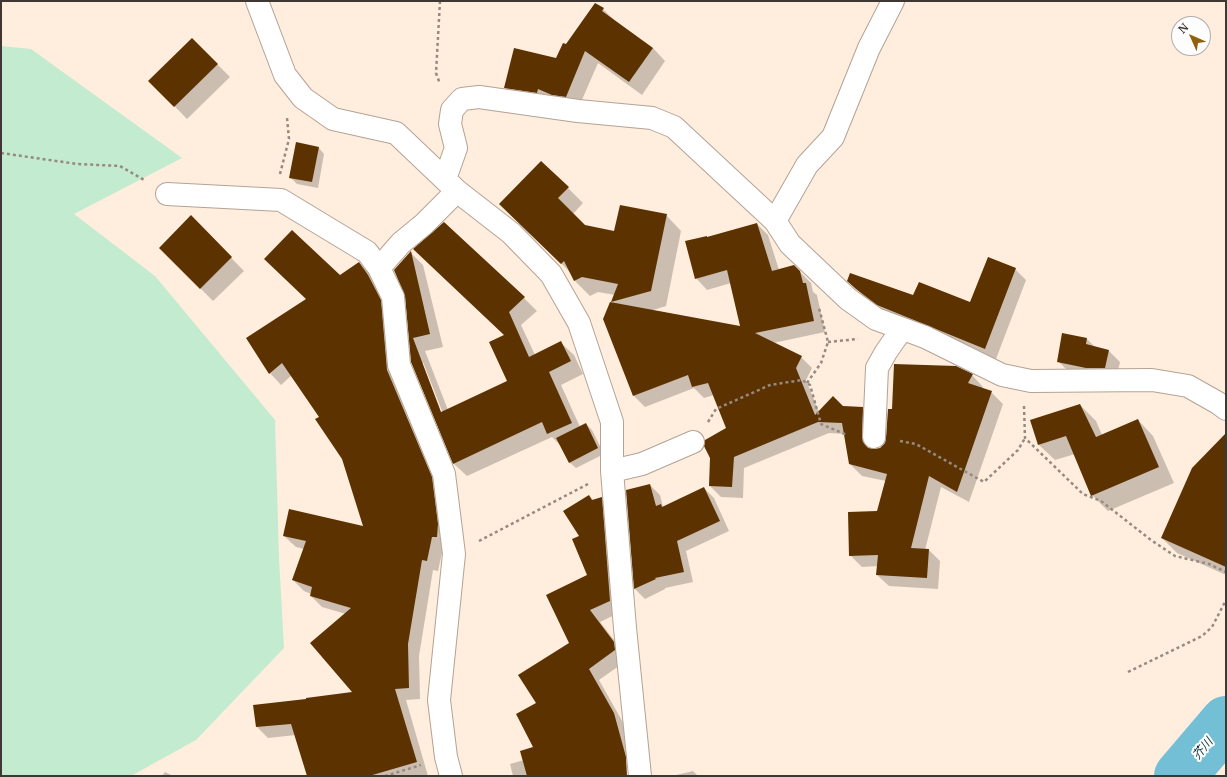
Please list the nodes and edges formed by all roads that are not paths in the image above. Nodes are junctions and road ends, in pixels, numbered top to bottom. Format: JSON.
{"nodes":[{"id":1,"x":257,"y":1,"type":"edge"},
{"id":2,"x":893,"y":1,"type":"edge"},
{"id":3,"x":451,"y":185,"type":"junction"},
{"id":4,"x":167,"y":194,"type":"road end"},
{"id":5,"x":775,"y":221,"type":"junction"},
{"id":6,"x":379,"y":268,"type":"junction"},
{"id":7,"x":902,"y":329,"type":"junction"},
{"id":8,"x":1226,"y":409,"type":"edge"},
{"id":9,"x":874,"y":438,"type":"road end"},
{"id":10,"x":693,"y":442,"type":"road end"},
{"id":11,"x":612,"y":471,"type":"junction"},
{"id":12,"x":449,"y":766,"type":"edge"},
{"id":13,"x":640,"y":776,"type":"edge"}],
"edges":[{"from":1,"to":3,"type":"street"},
{"from":2,"to":5,"type":"street"},
{"from":3,"to":5,"type":"street"},
{"from":3,"to":6,"type":"street"},
{"from":3,"to":11,"type":"street"},
{"from":4,"to":6,"type":"street"},
{"from":5,"to":7,"type":"street"},
{"from":6,"to":12,"type":"street"},
{"from":7,"to":8,"type":"street"},
{"from":7,"to":9,"type":"street"},
{"from":10,"to":11,"type":"street"},
{"from":11,"to":13,"type":"street"}]}
